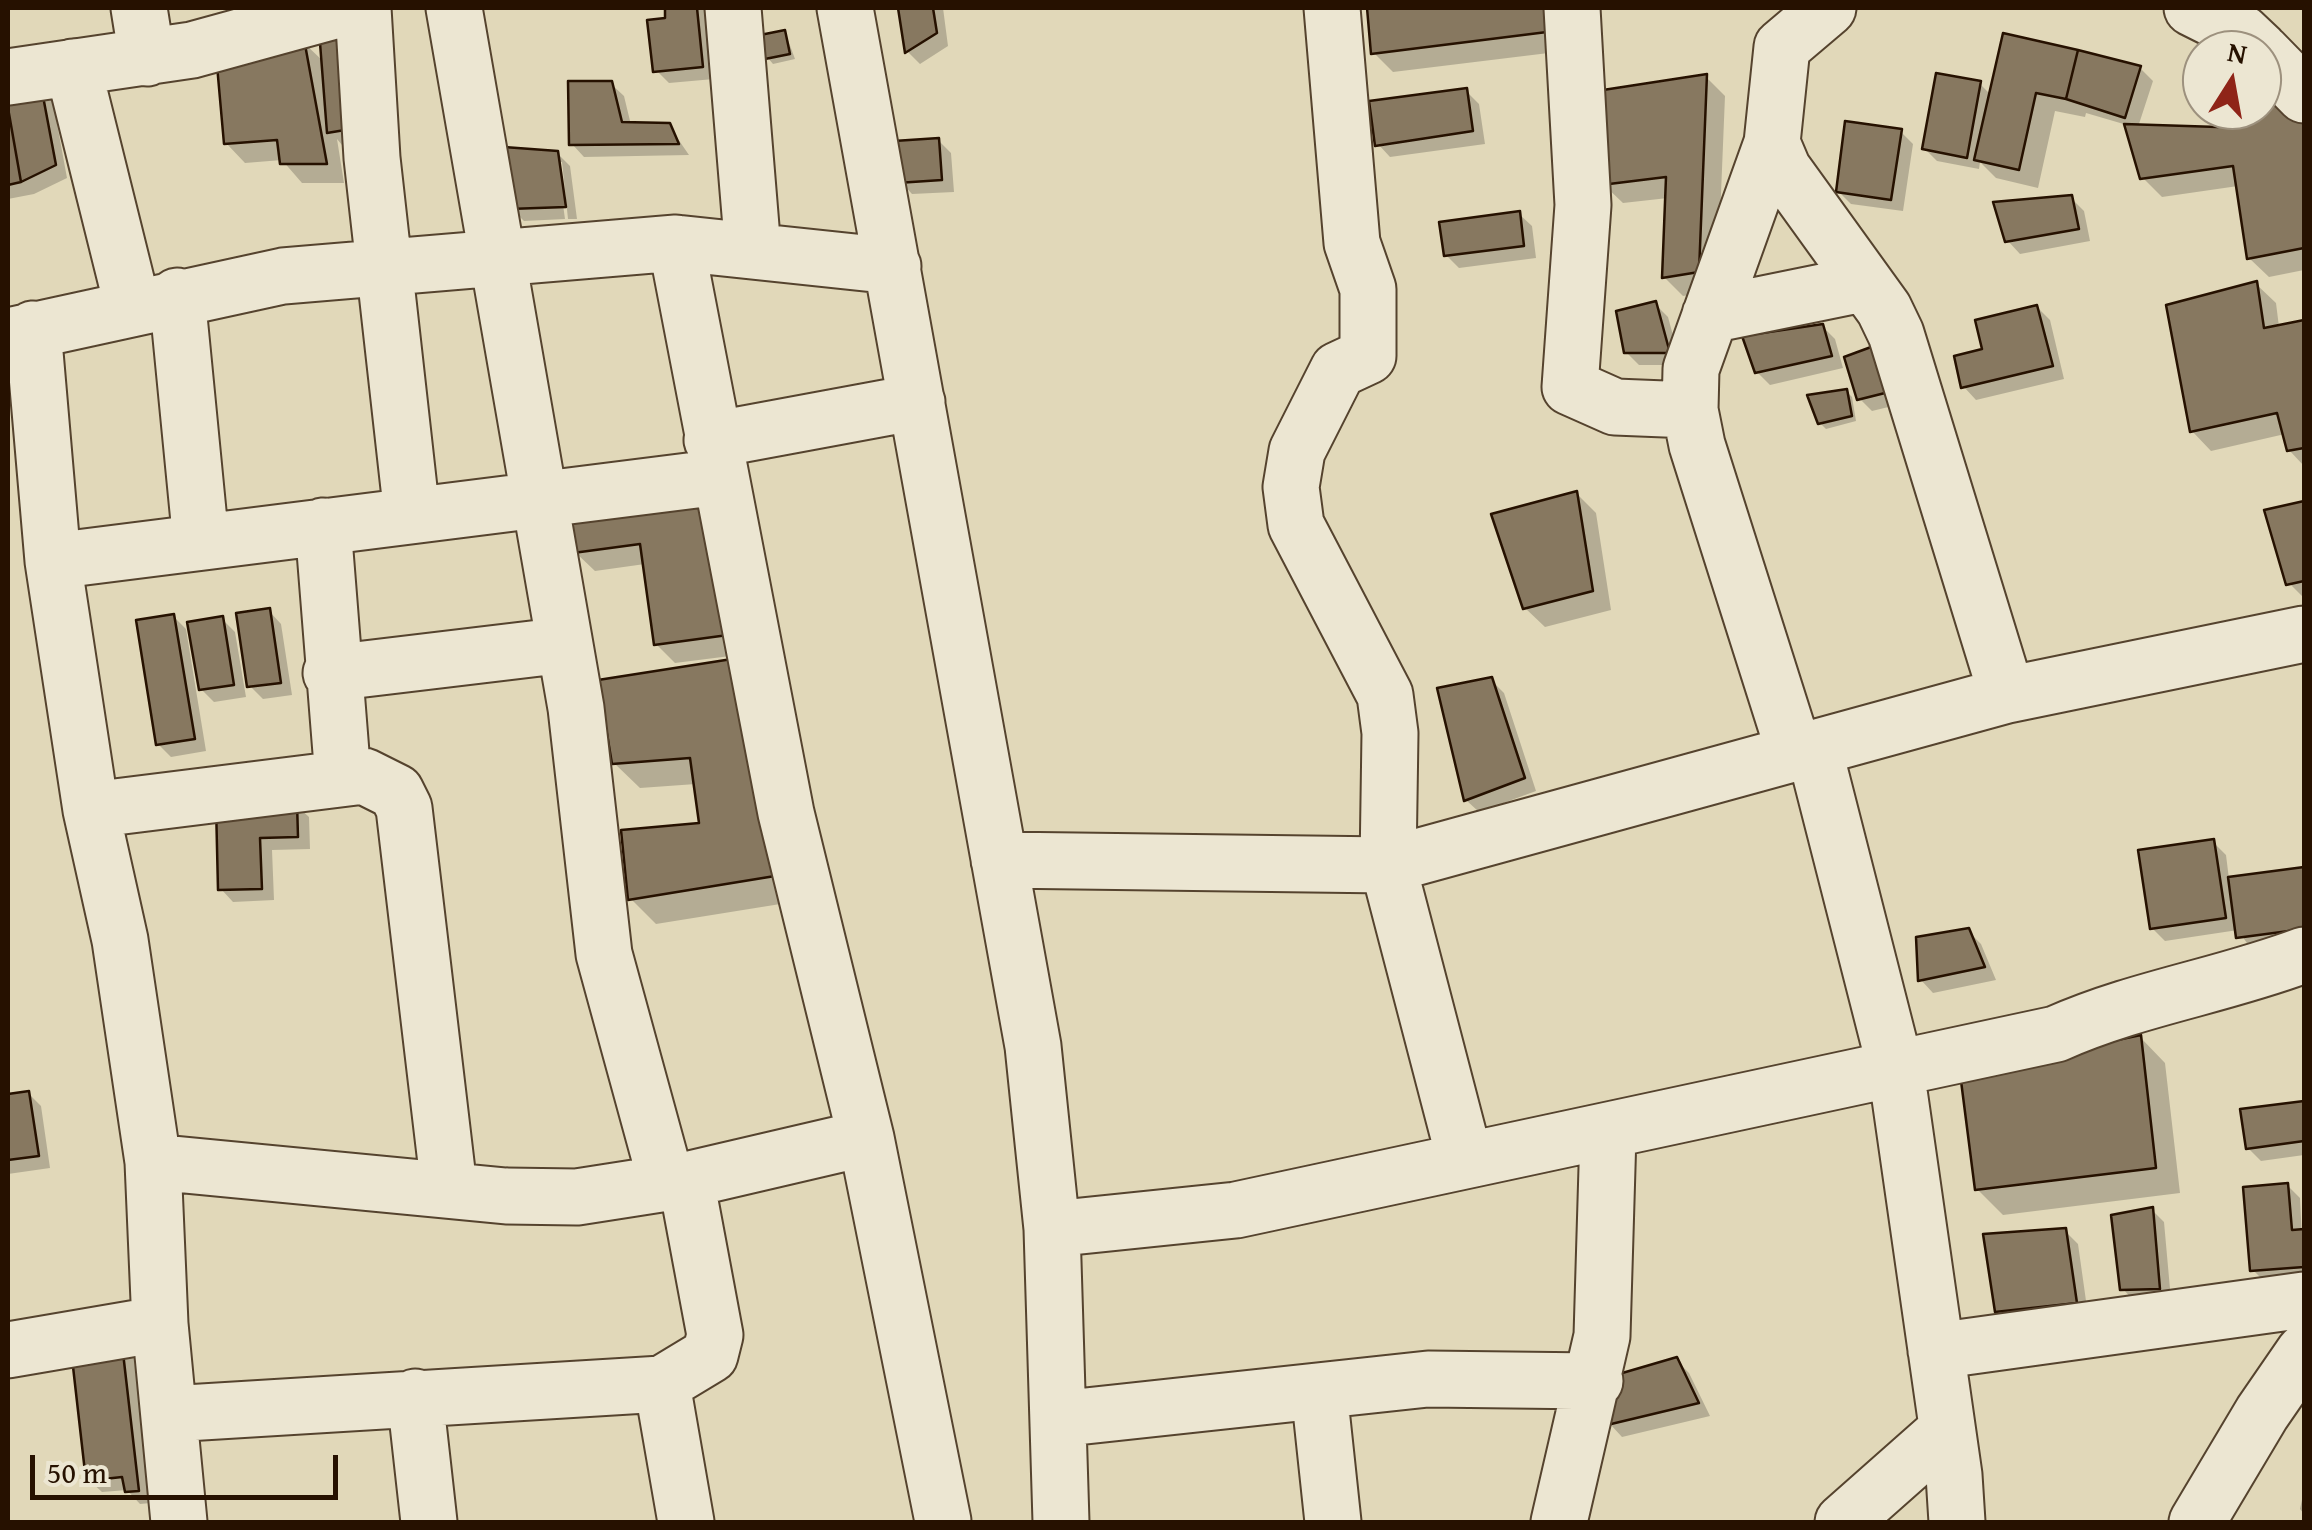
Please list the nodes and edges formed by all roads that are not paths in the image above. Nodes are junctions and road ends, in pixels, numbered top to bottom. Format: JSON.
{"nodes":[{"id":1,"x":363,"y":8,"type":"edge"},
{"id":2,"x":454,"y":8,"type":"edge"},
{"id":3,"x":733,"y":8,"type":"edge"},
{"id":4,"x":845,"y":8,"type":"edge"},
{"id":5,"x":1332,"y":8,"type":"edge"},
{"id":6,"x":1572,"y":8,"type":"edge"},
{"id":7,"x":1828,"y":8,"type":"edge"},
{"id":8,"x":2192,"y":8,"type":"edge"},
{"id":9,"x":310,"y":12,"type":"edge"},
{"id":10,"x":2236,"y":30,"type":"edge"},
{"id":11,"x":143,"y":33,"type":"edge"},
{"id":12,"x":74,"y":67,"type":"junction"},
{"id":13,"x":2282,"y":71,"type":"edge"},
{"id":14,"x":8,"y":76,"type":"edge"},
{"id":15,"x":2304,"y":92,"type":"edge"},
{"id":16,"x":1772,"y":143,"type":"junction"},
{"id":17,"x":676,"y":243,"type":"junction"},
{"id":18,"x":752,"y":251,"type":"junction"},
{"id":19,"x":497,"y":258,"type":"junction"},
{"id":20,"x":892,"y":266,"type":"junction"},
{"id":21,"x":384,"y":267,"type":"junction"},
{"id":22,"x":1862,"y":284,"type":"junction"},
{"id":23,"x":155,"y":302,"type":"junction"},
{"id":24,"x":1710,"y":315,"type":"junction"},
{"id":25,"x":20,"y":332,"type":"edge"},
{"id":26,"x":917,"y":402,"type":"junction"},
{"id":27,"x":1690,"y":410,"type":"junction"},
{"id":28,"x":716,"y":458,"type":"junction"},
{"id":29,"x":539,"y":499,"type":"junction"},
{"id":30,"x":412,"y":515,"type":"junction"},
{"id":31,"x":323,"y":526,"type":"junction"},
{"id":32,"x":202,"y":542,"type":"junction"},
{"id":33,"x":54,"y":561,"type":"junction"},
{"id":34,"x":2304,"y":634,"type":"edge"},
{"id":35,"x":565,"y":645,"type":"junction"},
{"id":36,"x":331,"y":673,"type":"junction"},
{"id":37,"x":2007,"y":695,"type":"junction"},
{"id":38,"x":1805,"y":751,"type":"junction"},
{"id":39,"x":343,"y":778,"type":"junction"},
{"id":40,"x":91,"y":810,"type":"junction"},
{"id":41,"x":999,"y":860,"type":"junction"},
{"id":42,"x":1388,"y":865,"type":"junction"},
{"id":43,"x":2304,"y":955,"type":"edge"},
{"id":44,"x":1896,"y":1070,"type":"junction"},
{"id":45,"x":1608,"y":1134,"type":"junction"},
{"id":46,"x":866,"y":1138,"type":"junction"},
{"id":47,"x":1465,"y":1160,"type":"junction"},
{"id":48,"x":153,"y":1162,"type":"junction"},
{"id":49,"x":677,"y":1182,"type":"junction"},
{"id":50,"x":449,"y":1188,"type":"junction"},
{"id":51,"x":1052,"y":1229,"type":"junction"},
{"id":52,"x":2304,"y":1300,"type":"edge"},
{"id":53,"x":160,"y":1324,"type":"junction"},
{"id":54,"x":8,"y":1350,"type":"edge"},
{"id":55,"x":1936,"y":1351,"type":"junction"},
{"id":56,"x":2304,"y":1352,"type":"edge"},
{"id":57,"x":1595,"y":1381,"type":"junction"},
{"id":58,"x":662,"y":1384,"type":"junction"},
{"id":59,"x":1319,"y":1390,"type":"junction"},
{"id":60,"x":415,"y":1397,"type":"junction"},
{"id":61,"x":168,"y":1414,"type":"junction"},
{"id":62,"x":1058,"y":1419,"type":"junction"},
{"id":63,"x":1947,"y":1430,"type":"junction"},
{"id":64,"x":179,"y":1522,"type":"edge"},
{"id":65,"x":430,"y":1522,"type":"edge"},
{"id":66,"x":686,"y":1522,"type":"edge"},
{"id":67,"x":931,"y":1522,"type":"edge"},
{"id":68,"x":943,"y":1522,"type":"edge"},
{"id":69,"x":977,"y":1522,"type":"edge"},
{"id":70,"x":1061,"y":1522,"type":"edge"},
{"id":71,"x":1333,"y":1522,"type":"edge"},
{"id":72,"x":1559,"y":1522,"type":"edge"},
{"id":73,"x":1843,"y":1522,"type":"edge"},
{"id":74,"x":1957,"y":1522,"type":"edge"},
{"id":75,"x":2197,"y":1522,"type":"edge"}],
"edges":[{"from":1,"to":21,"type":"street"},
{"from":2,"to":19,"type":"street"},
{"from":3,"to":18,"type":"street"},
{"from":4,"to":20,"type":"street"},
{"from":5,"to":42,"type":"street"},
{"from":6,"to":27,"type":"street"},
{"from":7,"to":16,"type":"street"},
{"from":8,"to":10,"type":"street"},
{"from":9,"to":11,"type":"street"},
{"from":11,"to":12,"type":"street"},
{"from":12,"to":14,"type":"street"},
{"from":12,"to":23,"type":"street"},
{"from":13,"to":15,"type":"street"},
{"from":16,"to":22,"type":"street"},
{"from":16,"to":24,"type":"street"},
{"from":17,"to":18,"type":"street"},
{"from":17,"to":19,"type":"street"},
{"from":17,"to":28,"type":"street"},
{"from":18,"to":20,"type":"street"},
{"from":19,"to":21,"type":"street"},
{"from":19,"to":29,"type":"street"},
{"from":20,"to":26,"type":"street"},
{"from":21,"to":23,"type":"street"},
{"from":21,"to":30,"type":"street"},
{"from":22,"to":24,"type":"street"},
{"from":22,"to":37,"type":"street"},
{"from":23,"to":25,"type":"street"},
{"from":23,"to":32,"type":"street"},
{"from":24,"to":27,"type":"street"},
{"from":25,"to":33,"type":"street"},
{"from":26,"to":28,"type":"street"},
{"from":26,"to":41,"type":"street"},
{"from":27,"to":38,"type":"street"},
{"from":28,"to":29,"type":"street"},
{"from":28,"to":46,"type":"street"},
{"from":29,"to":30,"type":"street"},
{"from":29,"to":35,"type":"street"},
{"from":30,"to":31,"type":"street"},
{"from":31,"to":32,"type":"street"},
{"from":31,"to":36,"type":"street"},
{"from":32,"to":33,"type":"street"},
{"from":33,"to":40,"type":"street"},
{"from":34,"to":37,"type":"street"},
{"from":35,"to":36,"type":"street"},
{"from":35,"to":49,"type":"street"},
{"from":36,"to":39,"type":"street"},
{"from":37,"to":38,"type":"street"},
{"from":38,"to":42,"type":"street"},
{"from":38,"to":44,"type":"street"},
{"from":39,"to":40,"type":"street"},
{"from":39,"to":50,"type":"street"},
{"from":40,"to":48,"type":"street"},
{"from":41,"to":42,"type":"street"},
{"from":41,"to":51,"type":"street"},
{"from":42,"to":47,"type":"street"},
{"from":43,"to":44,"type":"street"},
{"from":44,"to":45,"type":"street"},
{"from":44,"to":55,"type":"street"},
{"from":45,"to":47,"type":"street"},
{"from":45,"to":57,"type":"street"},
{"from":46,"to":49,"type":"street"},
{"from":46,"to":68,"type":"street"},
{"from":47,"to":51,"type":"street"},
{"from":48,"to":50,"type":"street"},
{"from":48,"to":53,"type":"street"},
{"from":49,"to":50,"type":"street"},
{"from":49,"to":58,"type":"street"},
{"from":51,"to":62,"type":"street"},
{"from":52,"to":55,"type":"street"},
{"from":53,"to":54,"type":"street"},
{"from":53,"to":61,"type":"street"},
{"from":55,"to":63,"type":"street"},
{"from":56,"to":75,"type":"street"},
{"from":57,"to":59,"type":"street"},
{"from":57,"to":72,"type":"street"},
{"from":58,"to":60,"type":"street"},
{"from":58,"to":66,"type":"street"},
{"from":59,"to":62,"type":"street"},
{"from":59,"to":71,"type":"street"},
{"from":60,"to":61,"type":"street"},
{"from":60,"to":65,"type":"street"},
{"from":61,"to":64,"type":"street"},
{"from":62,"to":70,"type":"street"},
{"from":63,"to":73,"type":"street"},
{"from":63,"to":74,"type":"street"},
{"from":67,"to":68,"type":"street"},
{"from":68,"to":69,"type":"street"}]}
